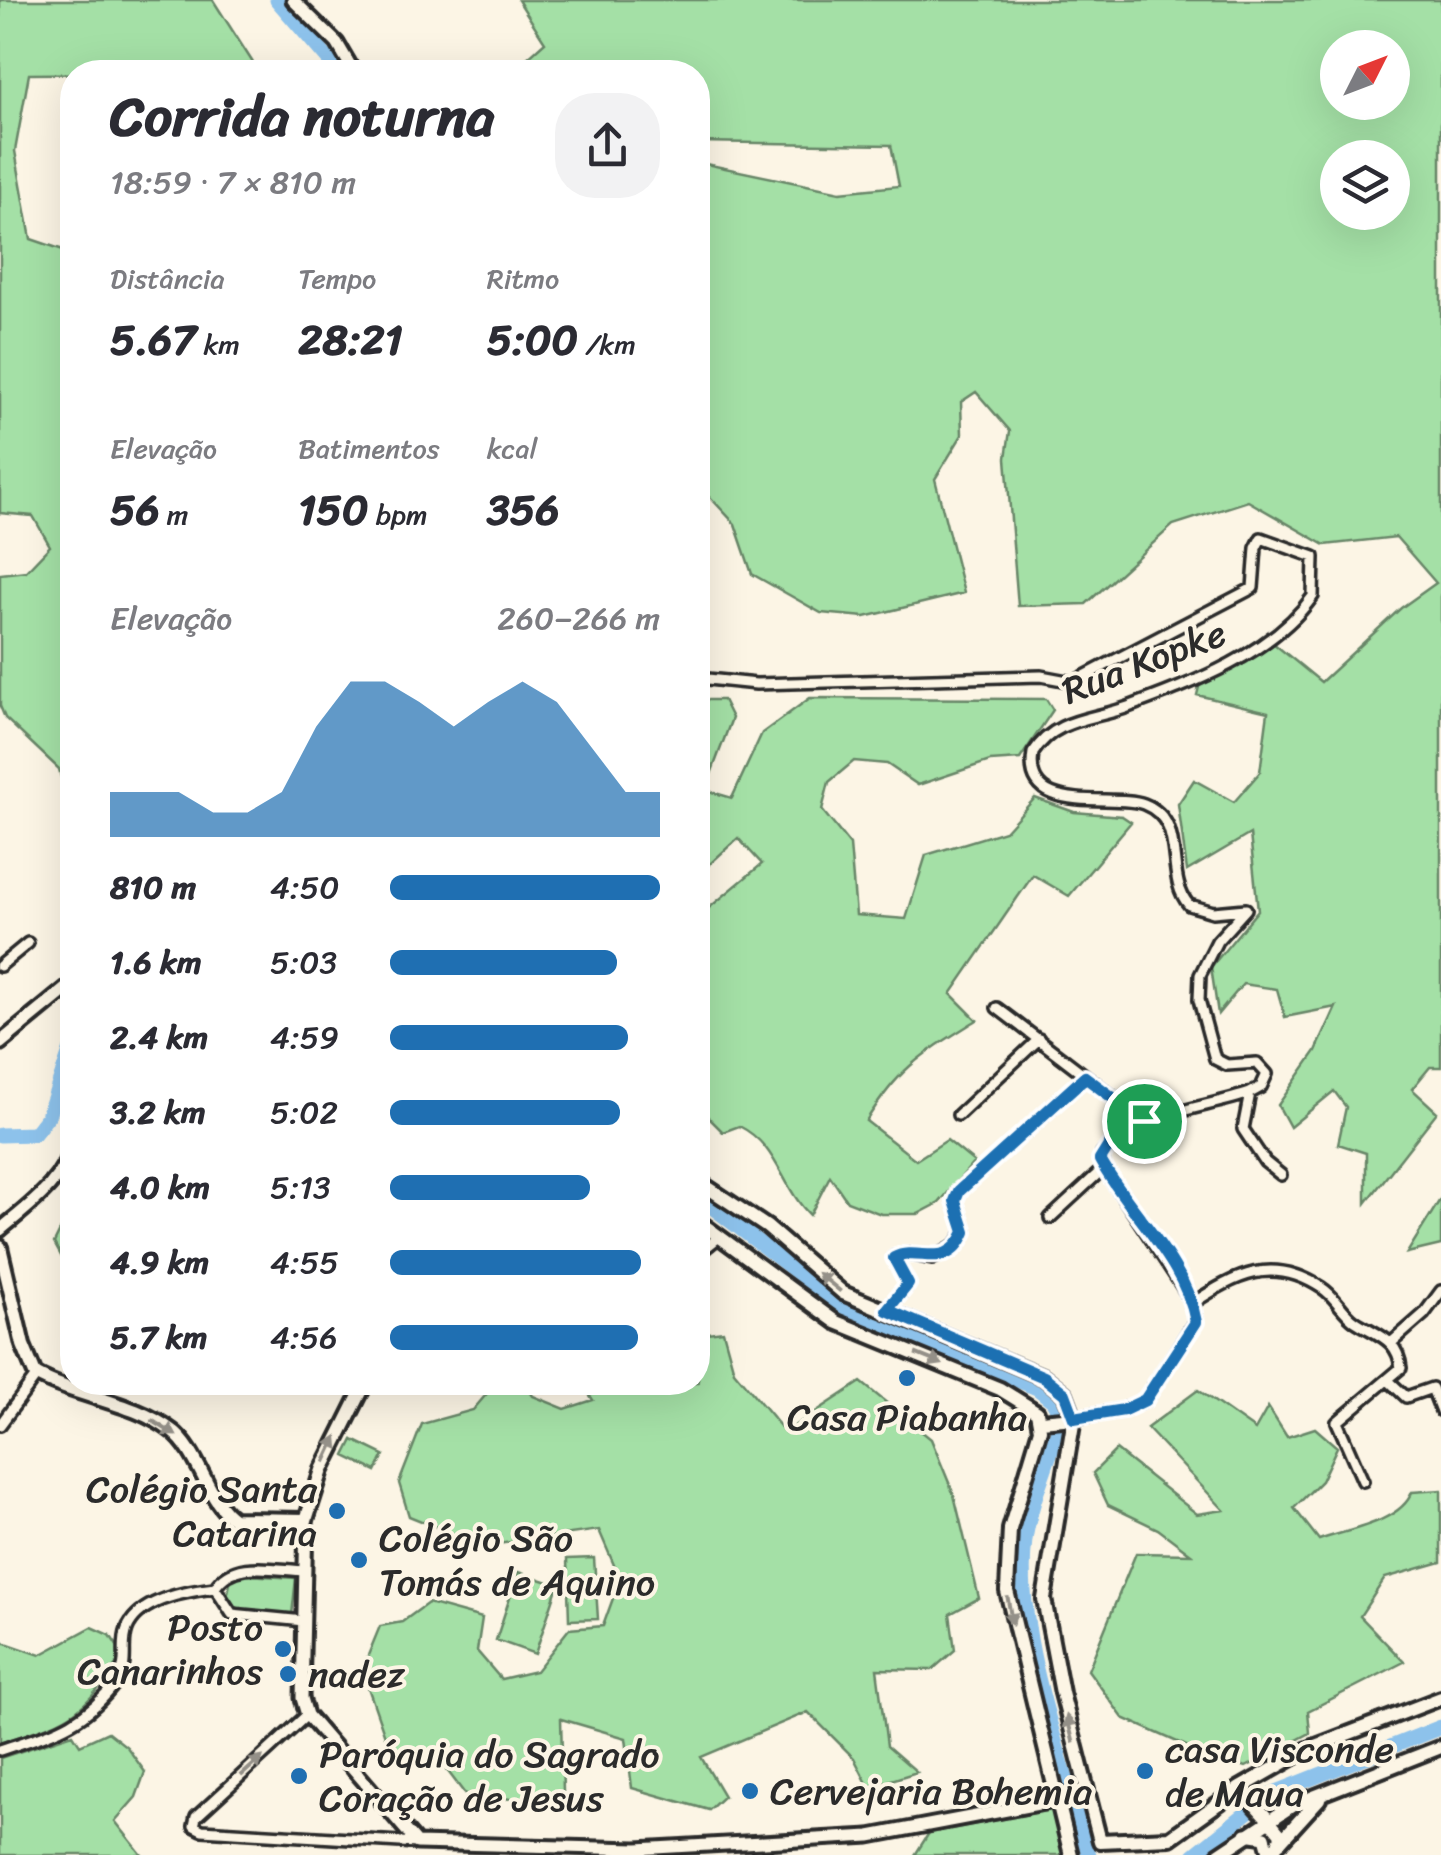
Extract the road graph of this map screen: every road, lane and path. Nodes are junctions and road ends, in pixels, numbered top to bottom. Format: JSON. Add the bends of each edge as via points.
{"nodes":[{"id":1,"x":293,"y":0,"type":"edge"},
{"id":2,"x":347,"y":60,"type":"edge"},
{"id":3,"x":710,"y":679,"type":"edge"},
{"id":4,"x":28,"y":942,"type":"dead end"},
{"id":5,"x":0,"y":966,"type":"edge"},
{"id":6,"x":60,"y":994,"type":"edge"},
{"id":7,"x":997,"y":1008,"type":"dead end"},
{"id":8,"x":1038,"y":1039,"type":"junction"},
{"id":9,"x":0,"y":1044,"type":"edge"},
{"id":10,"x":1085,"y":1077,"type":"junction"},
{"id":11,"x":1250,"y":1093,"type":"junction"},
{"id":12,"x":958,"y":1115,"type":"dead end"},
{"id":13,"x":1144,"y":1121,"type":"junction"},
{"id":14,"x":1104,"y":1168,"type":"junction"},
{"id":15,"x":60,"y":1172,"type":"edge"},
{"id":16,"x":1280,"y":1175,"type":"dead end"},
{"id":17,"x":710,"y":1189,"type":"edge"},
{"id":18,"x":1050,"y":1218,"type":"dead end"},
{"id":19,"x":0,"y":1230,"type":"edge"},
{"id":20,"x":710,"y":1230,"type":"edge"},
{"id":21,"x":719,"y":1237,"type":"junction"},
{"id":22,"x":710,"y":1244,"type":"edge"},
{"id":23,"x":0,"y":1246,"type":"edge"},
{"id":24,"x":1441,"y":1291,"type":"edge"},
{"id":25,"x":1192,"y":1304,"type":"junction"},
{"id":26,"x":14,"y":1305,"type":"junction"},
{"id":27,"x":887,"y":1310,"type":"junction"},
{"id":28,"x":0,"y":1312,"type":"edge"},
{"id":29,"x":1391,"y":1343,"type":"junction"},
{"id":30,"x":37,"y":1375,"type":"junction"},
{"id":31,"x":1390,"y":1382,"type":"junction"},
{"id":32,"x":60,"y":1384,"type":"edge"},
{"id":33,"x":87,"y":1395,"type":"edge"},
{"id":34,"x":360,"y":1395,"type":"edge"},
{"id":35,"x":1441,"y":1411,"type":"edge"},
{"id":36,"x":1074,"y":1418,"type":"junction"},
{"id":37,"x":1041,"y":1422,"type":"junction"},
{"id":38,"x":0,"y":1425,"type":"edge"},
{"id":39,"x":1364,"y":1481,"type":"dead end"},
{"id":40,"x":306,"y":1520,"type":"junction"},
{"id":41,"x":305,"y":1571,"type":"junction"},
{"id":42,"x":215,"y":1588,"type":"junction"},
{"id":43,"x":304,"y":1621,"type":"junction"},
{"id":44,"x":1441,"y":1698,"type":"edge"},
{"id":45,"x":307,"y":1715,"type":"junction"},
{"id":46,"x":1441,"y":1747,"type":"edge"},
{"id":47,"x":0,"y":1750,"type":"edge"},
{"id":48,"x":1336,"y":1785,"type":"junction"},
{"id":49,"x":1240,"y":1788,"type":"junction"},
{"id":50,"x":1085,"y":1796,"type":"junction"},
{"id":51,"x":1060,"y":1801,"type":"junction"},
{"id":52,"x":1268,"y":1819,"type":"junction"},
{"id":53,"x":1246,"y":1834,"type":"junction"},
{"id":54,"x":1280,"y":1842,"type":"junction"},
{"id":55,"x":417,"y":1843,"type":"junction"},
{"id":56,"x":581,"y":1852,"type":"edge"},
{"id":57,"x":618,"y":1852,"type":"edge"},
{"id":58,"x":637,"y":1852,"type":"edge"},
{"id":59,"x":1071,"y":1855,"type":"edge"},
{"id":60,"x":1218,"y":1855,"type":"edge"},
{"id":61,"x":1271,"y":1855,"type":"edge"}],
"edges":[{"from":1,"to":2,"type":"main road"},
{"from":3,"to":11,"type":"street","name":"Rua Kopke","via":[[756,684],[1041,676],[1073,682],[1253,588],[1261,538],[1314,557],[1316,586],[1300,614],[1264,646],[1134,705],[1060,726],[1041,741],[1031,765],[1048,791],[1154,810],[1173,836],[1178,889],[1188,905],[1213,912],[1246,909],[1207,956],[1198,1000],[1216,1059],[1264,1068],[1266,1082]]},
{"from":4,"to":5,"type":"street"},
{"from":6,"to":9,"type":"main road"},
{"from":7,"to":8,"type":"street"},
{"from":8,"to":10,"type":"street"},
{"from":8,"to":12,"type":"street"},
{"from":10,"to":13,"type":"street"},
{"from":10,"to":27,"type":"street","via":[[959,1191],[955,1201],[965,1232],[955,1246],[932,1259],[894,1258],[908,1284]]},
{"from":11,"to":13,"type":"street"},
{"from":11,"to":16,"type":"street","via":[[1243,1128]]},
{"from":13,"to":14,"type":"street","via":[[1110,1144],[1100,1160]]},
{"from":14,"to":18,"type":"street"},
{"from":14,"to":25,"type":"street"},
{"from":15,"to":19,"type":"main road"},
{"from":27,"to":17,"type":"main road","one_way":true,"via":[[842,1293],[767,1227]]},
{"from":20,"to":21,"type":"main road"},
{"from":21,"to":22,"type":"street"},
{"from":21,"to":37,"type":"main road","one_way":true,"via":[[817,1311],[1000,1389],[1026,1403]]},
{"from":23,"to":26,"type":"main road"},
{"from":24,"to":29,"type":"street"},
{"from":25,"to":29,"type":"street","via":[[1238,1274],[1284,1272],[1322,1287]]},
{"from":25,"to":36,"type":"street","via":[[1192,1329],[1145,1400]]},
{"from":26,"to":28,"type":"street"},
{"from":26,"to":30,"type":"main road"},
{"from":27,"to":36,"type":"main road","via":[[1044,1377],[1065,1394]]},
{"from":29,"to":31,"type":"street","via":[[1402,1365]]},
{"from":30,"to":32,"type":"main road","one_way":true},
{"from":30,"to":38,"type":"street"},
{"from":31,"to":35,"type":"street","via":[[1406,1398],[1432,1388]]},
{"from":31,"to":39,"type":"street","via":[[1337,1422]]},
{"from":33,"to":40,"type":"main road","one_way":true,"via":[[169,1428],[234,1519]]},
{"from":40,"to":34,"type":"main road","one_way":true},
{"from":36,"to":37,"type":"main road"},
{"from":50,"to":36,"type":"main road","one_way":true,"via":[[1044,1600]]},
{"from":37,"to":51,"type":"main road","one_way":true,"via":[[1010,1529],[1007,1591]]},
{"from":40,"to":41,"type":"main road"},
{"from":41,"to":42,"type":"street","via":[[240,1568]]},
{"from":41,"to":43,"type":"main road"},
{"from":42,"to":43,"type":"street","via":[[232,1614]]},
{"from":42,"to":47,"type":"street","via":[[173,1596],[137,1616],[126,1630],[127,1663],[90,1709],[60,1733]]},
{"from":43,"to":45,"type":"main road"},
{"from":44,"to":49,"type":"main road","via":[[1308,1749]]},
{"from":45,"to":55,"type":"main road"},
{"from":55,"to":45,"type":"street","one_way":true,"via":[[194,1826],[196,1817]]},
{"from":46,"to":48,"type":"main road"},
{"from":48,"to":52,"type":"main road"},
{"from":48,"to":54,"type":"main road"},
{"from":49,"to":50,"type":"main road","via":[[1159,1840],[1100,1841]]},
{"from":49,"to":52,"type":"main road"},
{"from":50,"to":51,"type":"main road"},
{"from":51,"to":58,"type":"main road","via":[[898,1834]]},
{"from":51,"to":59,"type":"main road"},
{"from":52,"to":53,"type":"main road"},
{"from":52,"to":54,"type":"main road"},
{"from":53,"to":60,"type":"main road"},
{"from":53,"to":61,"type":"main road","via":[[1265,1837]]},
{"from":54,"to":61,"type":"main road"},
{"from":55,"to":56,"type":"main road"},
{"from":56,"to":57,"type":"main road"},
{"from":57,"to":58,"type":"main road"}]}
